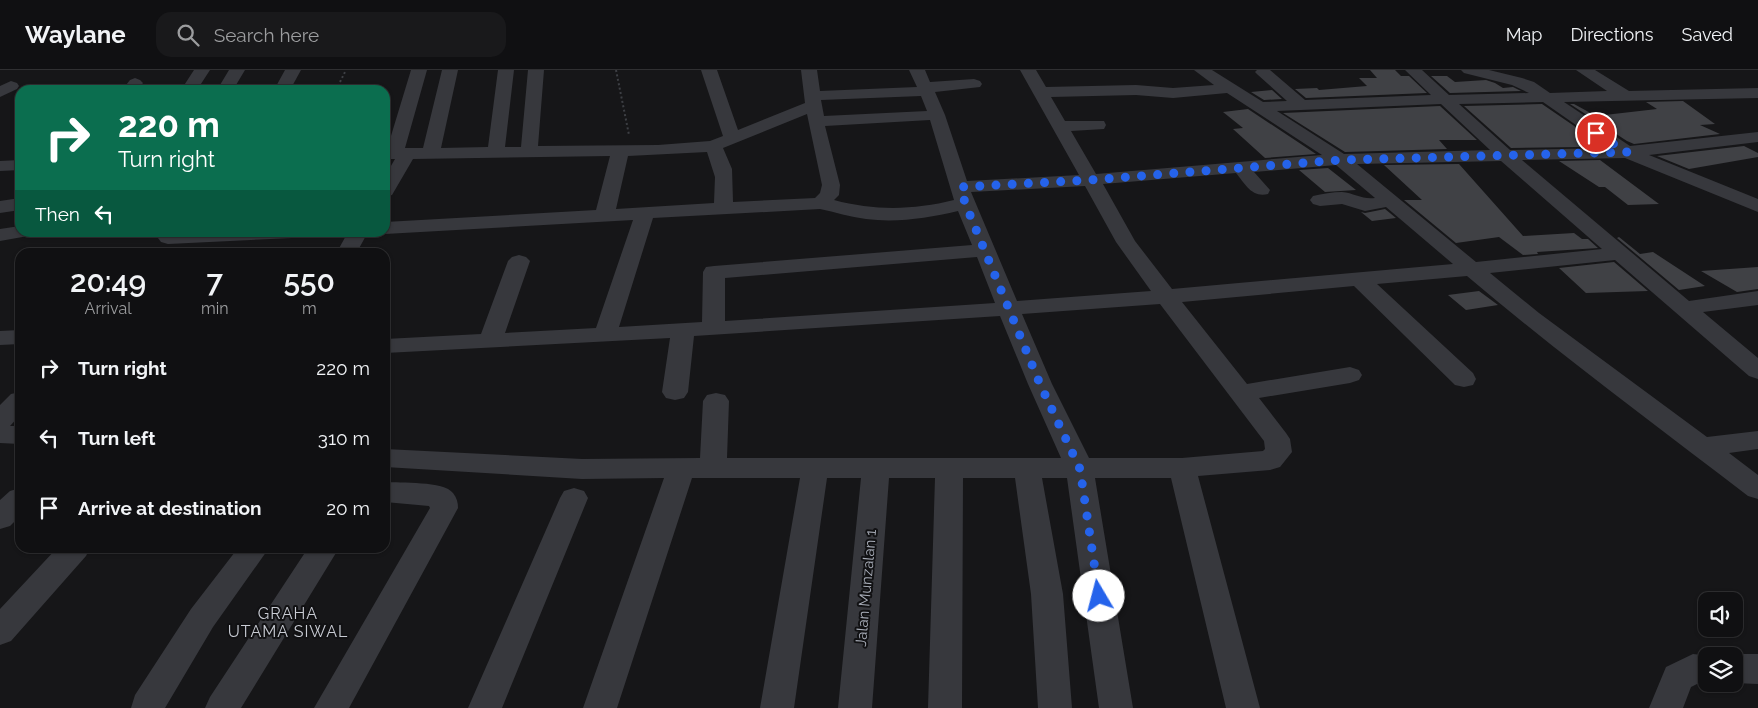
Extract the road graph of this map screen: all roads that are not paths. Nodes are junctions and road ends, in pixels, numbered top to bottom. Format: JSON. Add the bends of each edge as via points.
{"nodes":[{"id":1,"x":202,"y":70,"type":"edge"},
{"id":2,"x":237,"y":70,"type":"edge"},
{"id":3,"x":293,"y":70,"type":"edge"},
{"id":4,"x":419,"y":70,"type":"edge"},
{"id":5,"x":450,"y":70,"type":"edge"},
{"id":6,"x":506,"y":70,"type":"edge"},
{"id":7,"x":536,"y":70,"type":"edge"},
{"id":8,"x":709,"y":70,"type":"edge"},
{"id":9,"x":809,"y":70,"type":"edge"},
{"id":10,"x":1028,"y":70,"type":"edge"},
{"id":11,"x":1202,"y":70,"type":"edge"},
{"id":12,"x":1413,"y":70,"type":"edge"},
{"id":13,"x":1584,"y":70,"type":"edge"},
{"id":14,"x":1478,"y":71,"type":"edge"},
{"id":15,"x":1263,"y":72,"type":"dead end"},
{"id":16,"x":924,"y":83,"type":"edge"},
{"id":17,"x":974,"y":84,"type":"dead end"},
{"id":18,"x":192,"y":85,"type":"edge"},
{"id":19,"x":228,"y":85,"type":"edge"},
{"id":20,"x":285,"y":85,"type":"edge"},
{"id":21,"x":1230,"y":88,"type":"junction"},
{"id":22,"x":1040,"y":92,"type":"junction"},
{"id":23,"x":1758,"y":93,"type":"edge"},
{"id":24,"x":1624,"y":95,"type":"junction"},
{"id":25,"x":1546,"y":98,"type":"junction"},
{"id":26,"x":1447,"y":99,"type":"junction"},
{"id":27,"x":1301,"y":105,"type":"junction"},
{"id":28,"x":815,"y":107,"type":"junction"},
{"id":29,"x":1259,"y":108,"type":"junction"},
{"id":30,"x":937,"y":115,"type":"junction"},
{"id":31,"x":1059,"y":126,"type":"junction"},
{"id":32,"x":1098,"y":126,"type":"dead end"},
{"id":33,"x":1758,"y":137,"type":"edge"},
{"id":34,"x":732,"y":138,"type":"junction"},
{"id":35,"x":713,"y":146,"type":"junction"},
{"id":36,"x":496,"y":151,"type":"junction"},
{"id":37,"x":529,"y":151,"type":"junction"},
{"id":38,"x":620,"y":151,"type":"junction"},
{"id":39,"x":431,"y":153,"type":"junction"},
{"id":40,"x":1623,"y":153,"type":"junction"},
{"id":41,"x":396,"y":154,"type":"edge"},
{"id":42,"x":1505,"y":155,"type":"junction"},
{"id":43,"x":1340,"y":160,"type":"junction"},
{"id":44,"x":1240,"y":167,"type":"junction"},
{"id":45,"x":390,"y":174,"type":"edge"},
{"id":46,"x":1090,"y":180,"type":"junction"},
{"id":47,"x":1261,"y":190,"type":"dead end"},
{"id":48,"x":963,"y":195,"type":"junction"},
{"id":49,"x":1320,"y":200,"type":"dead end"},
{"id":50,"x":1753,"y":201,"type":"edge"},
{"id":51,"x":1391,"y":202,"type":"junction"},
{"id":52,"x":820,"y":203,"type":"junction"},
{"id":53,"x":15,"y":205,"type":"edge"},
{"id":54,"x":0,"y":207,"type":"edge"},
{"id":55,"x":723,"y":210,"type":"junction"},
{"id":56,"x":645,"y":213,"type":"junction"},
{"id":57,"x":606,"y":214,"type":"junction"},
{"id":58,"x":390,"y":228,"type":"edge"},
{"id":59,"x":15,"y":233,"type":"edge"},
{"id":60,"x":0,"y":235,"type":"edge"},
{"id":61,"x":221,"y":237,"type":"edge"},
{"id":62,"x":355,"y":237,"type":"edge"},
{"id":63,"x":165,"y":241,"type":"edge"},
{"id":64,"x":349,"y":248,"type":"edge"},
{"id":65,"x":986,"y":250,"type":"junction"},
{"id":66,"x":1619,"y":253,"type":"junction"},
{"id":67,"x":520,"y":261,"type":"dead end"},
{"id":68,"x":1474,"y":269,"type":"junction"},
{"id":69,"x":1360,"y":280,"type":"junction"},
{"id":70,"x":1166,"y":298,"type":"junction"},
{"id":71,"x":1758,"y":298,"type":"edge"},
{"id":72,"x":1685,"y":308,"type":"junction"},
{"id":73,"x":1008,"y":310,"type":"junction"},
{"id":74,"x":713,"y":329,"type":"junction"},
{"id":75,"x":683,"y":330,"type":"junction"},
{"id":76,"x":605,"y":335,"type":"junction"},
{"id":77,"x":15,"y":336,"type":"edge"},
{"id":78,"x":0,"y":338,"type":"edge"},
{"id":79,"x":490,"y":341,"type":"junction"},
{"id":80,"x":390,"y":346,"type":"edge"},
{"id":81,"x":1758,"y":371,"type":"edge"},
{"id":82,"x":1350,"y":375,"type":"dead end"},
{"id":83,"x":1464,"y":379,"type":"dead end"},
{"id":84,"x":674,"y":392,"type":"dead end"},
{"id":85,"x":1241,"y":393,"type":"junction"},
{"id":86,"x":716,"y":401,"type":"dead end"},
{"id":87,"x":15,"y":405,"type":"edge"},
{"id":88,"x":0,"y":420,"type":"edge"},
{"id":89,"x":0,"y":434,"type":"edge"},
{"id":90,"x":15,"y":435,"type":"edge"},
{"id":91,"x":1758,"y":440,"type":"edge"},
{"id":92,"x":1701,"y":447,"type":"junction"},
{"id":93,"x":390,"y":458,"type":"edge"},
{"id":94,"x":681,"y":468,"type":"junction"},
{"id":95,"x":713,"y":468,"type":"junction"},
{"id":96,"x":815,"y":468,"type":"junction"},
{"id":97,"x":876,"y":468,"type":"junction"},
{"id":98,"x":949,"y":468,"type":"junction"},
{"id":99,"x":1027,"y":468,"type":"junction"},
{"id":100,"x":1182,"y":468,"type":"junction"},
{"id":101,"x":1080,"y":469,"type":"junction"},
{"id":102,"x":1758,"y":489,"type":"edge"},
{"id":103,"x":390,"y":492,"type":"edge"},
{"id":104,"x":574,"y":498,"type":"dead end"},
{"id":105,"x":15,"y":503,"type":"edge"},
{"id":106,"x":0,"y":518,"type":"edge"},
{"id":107,"x":70,"y":553,"type":"edge"},
{"id":108,"x":250,"y":553,"type":"edge"},
{"id":109,"x":321,"y":553,"type":"edge"},
{"id":110,"x":0,"y":631,"type":"edge"},
{"id":111,"x":1698,"y":669,"type":"edge"},
{"id":112,"x":1743,"y":669,"type":"edge"},
{"id":113,"x":1758,"y":669,"type":"edge"},
{"id":114,"x":147,"y":706,"type":"dead end"},
{"id":115,"x":222,"y":708,"type":"edge"},
{"id":116,"x":331,"y":708,"type":"edge"},
{"id":117,"x":485,"y":708,"type":"edge"},
{"id":118,"x":600,"y":708,"type":"edge"},
{"id":119,"x":777,"y":708,"type":"edge"},
{"id":120,"x":855,"y":708,"type":"edge"},
{"id":121,"x":946,"y":708,"type":"edge"},
{"id":122,"x":1055,"y":708,"type":"edge"},
{"id":123,"x":1116,"y":708,"type":"edge"},
{"id":124,"x":1243,"y":708,"type":"edge"},
{"id":125,"x":1666,"y":708,"type":"edge"}],
"edges":[{"from":1,"to":18,"type":"street"},
{"from":2,"to":19,"type":"street"},
{"from":3,"to":20,"type":"street"},
{"from":4,"to":41,"type":"street"},
{"from":5,"to":39,"type":"street"},
{"from":6,"to":36,"type":"street"},
{"from":7,"to":37,"type":"street"},
{"from":8,"to":34,"type":"street"},
{"from":9,"to":28,"type":"street"},
{"from":10,"to":22,"type":"street"},
{"from":11,"to":21,"type":"street"},
{"from":12,"to":26,"type":"street"},
{"from":13,"to":24,"type":"street"},
{"from":14,"to":25,"type":"street","via":[[1528,85]]},
{"from":15,"to":27,"type":"street"},
{"from":16,"to":17,"type":"street"},
{"from":16,"to":28,"type":"street"},
{"from":16,"to":30,"type":"street"},
{"from":21,"to":22,"type":"street","via":[[1173,93],[1136,90]]},
{"from":21,"to":29,"type":"street"},
{"from":22,"to":31,"type":"street"},
{"from":23,"to":24,"type":"street"},
{"from":24,"to":25,"type":"street"},
{"from":25,"to":26,"type":"street"},
{"from":25,"to":40,"type":"street"},
{"from":26,"to":27,"type":"street"},
{"from":26,"to":42,"type":"street"},
{"from":27,"to":29,"type":"street"},
{"from":28,"to":30,"type":"street"},
{"from":28,"to":34,"type":"street"},
{"from":28,"to":52,"type":"street","via":[[831,185],[829,195]]},
{"from":29,"to":43,"type":"street"},
{"from":30,"to":48,"type":"street"},
{"from":31,"to":32,"type":"street"},
{"from":31,"to":46,"type":"street"},
{"from":33,"to":40,"type":"street"},
{"from":34,"to":35,"type":"street"},
{"from":35,"to":38,"type":"street"},
{"from":35,"to":55,"type":"street","via":[[722,161],[726,180]]},
{"from":36,"to":37,"type":"street"},
{"from":36,"to":39,"type":"street"},
{"from":37,"to":38,"type":"street"},
{"from":38,"to":57,"type":"street"},
{"from":39,"to":41,"type":"street"},
{"from":40,"to":42,"type":"street"},
{"from":40,"to":50,"type":"street"},
{"from":41,"to":45,"type":"street"},
{"from":42,"to":43,"type":"street"},
{"from":42,"to":66,"type":"street"},
{"from":43,"to":44,"type":"street"},
{"from":43,"to":51,"type":"street"},
{"from":44,"to":46,"type":"street"},
{"from":44,"to":47,"type":"street"},
{"from":46,"to":48,"type":"street"},
{"from":46,"to":70,"type":"street","via":[[1126,242]]},
{"from":48,"to":52,"type":"street","via":[[928,213],[864,213]]},
{"from":48,"to":65,"type":"street"},
{"from":49,"to":51,"type":"street","via":[[1343,198],[1365,205]]},
{"from":51,"to":68,"type":"street"},
{"from":52,"to":55,"type":"street"},
{"from":53,"to":54,"type":"street"},
{"from":55,"to":56,"type":"street"},
{"from":56,"to":57,"type":"street"},
{"from":56,"to":76,"type":"street"},
{"from":57,"to":58,"type":"street"},
{"from":59,"to":60,"type":"street"},
{"from":61,"to":63,"type":"street"},
{"from":62,"to":64,"type":"street"},
{"from":65,"to":73,"type":"street"},
{"from":65,"to":74,"type":"street","via":[[714,272]]},
{"from":66,"to":68,"type":"street"},
{"from":66,"to":72,"type":"street"},
{"from":67,"to":79,"type":"street"},
{"from":68,"to":69,"type":"street"},
{"from":68,"to":92,"type":"street","via":[[1531,318]]},
{"from":69,"to":70,"type":"street"},
{"from":69,"to":83,"type":"street"},
{"from":70,"to":73,"type":"street"},
{"from":70,"to":85,"type":"street"},
{"from":71,"to":72,"type":"street"},
{"from":72,"to":81,"type":"street"},
{"from":73,"to":74,"type":"street"},
{"from":73,"to":101,"type":"street"},
{"from":74,"to":75,"type":"street"},
{"from":75,"to":76,"type":"street"},
{"from":75,"to":84,"type":"street"},
{"from":76,"to":79,"type":"street"},
{"from":77,"to":78,"type":"street"},
{"from":79,"to":80,"type":"street"},
{"from":82,"to":85,"type":"street"},
{"from":85,"to":100,"type":"street","via":[[1277,439],[1280,447],[1276,456],[1270,460]]},
{"from":86,"to":95,"type":"street"},
{"from":87,"to":88,"type":"street"},
{"from":89,"to":90,"type":"street"},
{"from":91,"to":92,"type":"street"},
{"from":92,"to":102,"type":"street"},
{"from":93,"to":94,"type":"street","via":[[582,469]]},
{"from":94,"to":95,"type":"street"},
{"from":94,"to":118,"type":"street"},
{"from":95,"to":96,"type":"street"},
{"from":96,"to":97,"type":"street"},
{"from":96,"to":119,"type":"street"},
{"from":97,"to":98,"type":"street"},
{"from":97,"to":120,"type":"street","name":"Jalan Munzalan 1"},
{"from":98,"to":99,"type":"street"},
{"from":98,"to":121,"type":"street"},
{"from":99,"to":101,"type":"street"},
{"from":99,"to":122,"type":"street","via":[[1047,594]]},
{"from":100,"to":101,"type":"street"},
{"from":100,"to":124,"type":"street"},
{"from":101,"to":123,"type":"street"},
{"from":103,"to":116,"type":"street","via":[[438,496],[443,500],[444,508]]},
{"from":104,"to":117,"type":"street"},
{"from":105,"to":106,"type":"street"},
{"from":107,"to":110,"type":"street"},
{"from":108,"to":114,"type":"street","via":[[202,618]]},
{"from":109,"to":115,"type":"street"},
{"from":111,"to":125,"type":"street","via":[[1678,678]]},
{"from":112,"to":113,"type":"street"}]}
